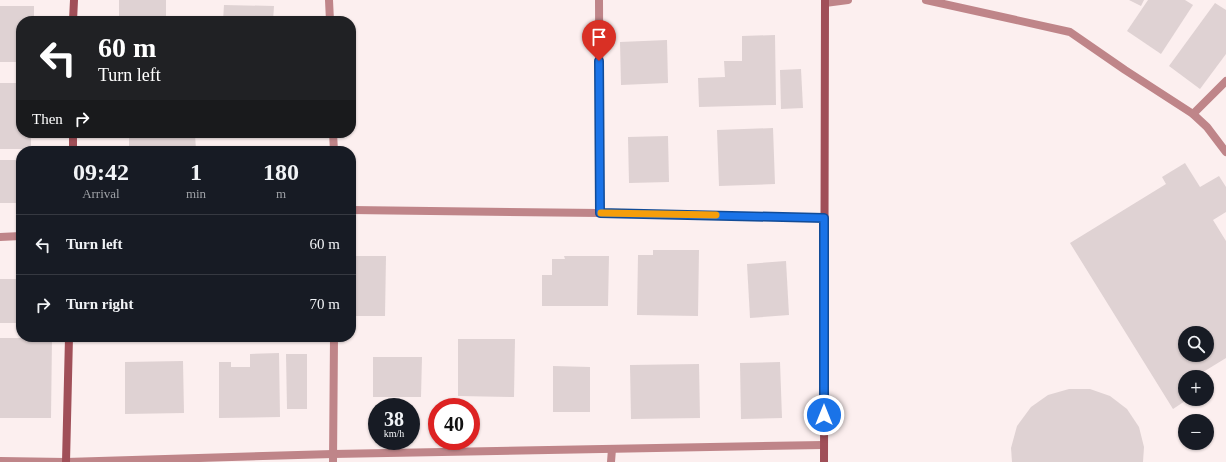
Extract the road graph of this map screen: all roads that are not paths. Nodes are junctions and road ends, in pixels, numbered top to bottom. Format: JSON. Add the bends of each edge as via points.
{"nodes":[{"id":1,"x":74,"y":0,"type":"edge"},
{"id":2,"x":329,"y":0,"type":"edge"},
{"id":3,"x":599,"y":0,"type":"edge"},
{"id":4,"x":848,"y":0,"type":"edge"},
{"id":5,"x":926,"y":0,"type":"edge"},
{"id":6,"x":825,"y":2,"type":"edge"},
{"id":7,"x":74,"y":16,"type":"edge"},
{"id":8,"x":330,"y":16,"type":"edge"},
{"id":9,"x":1226,"y":81,"type":"edge"},
{"id":10,"x":1193,"y":114,"type":"junction"},
{"id":11,"x":1226,"y":152,"type":"edge"},
{"id":12,"x":356,"y":210,"type":"edge"},
{"id":13,"x":600,"y":213,"type":"junction"},
{"id":14,"x":824,"y":218,"type":"junction"},
{"id":15,"x":16,"y":236,"type":"edge"},
{"id":16,"x":0,"y":237,"type":"edge"},
{"id":17,"x":69,"y":342,"type":"edge"},
{"id":18,"x":334,"y":342,"type":"edge"},
{"id":19,"x":823,"y":445,"type":"junction"},
{"id":20,"x":612,"y":449,"type":"junction"},
{"id":21,"x":333,"y":458,"type":"edge"},
{"id":22,"x":0,"y":461,"type":"edge"},
{"id":23,"x":66,"y":462,"type":"edge"},
{"id":24,"x":611,"y":462,"type":"edge"},
{"id":25,"x":824,"y":462,"type":"edge"}],
"edges":[{"from":1,"to":7,"type":"street"},
{"from":2,"to":8,"type":"street"},
{"from":3,"to":13,"type":"street"},
{"from":4,"to":6,"type":"street"},
{"from":5,"to":10,"type":"street","via":[[1070,32]]},
{"from":6,"to":14,"type":"street"},
{"from":9,"to":10,"type":"street"},
{"from":10,"to":11,"type":"street","via":[[1207,127]]},
{"from":12,"to":13,"type":"street"},
{"from":13,"to":14,"type":"street"},
{"from":14,"to":19,"type":"street"},
{"from":15,"to":16,"type":"street"},
{"from":17,"to":23,"type":"street"},
{"from":18,"to":21,"type":"street"},
{"from":19,"to":20,"type":"street"},
{"from":19,"to":25,"type":"street"},
{"from":20,"to":21,"type":"street"},
{"from":20,"to":24,"type":"street"},
{"from":21,"to":23,"type":"street"},
{"from":22,"to":23,"type":"street"}]}
